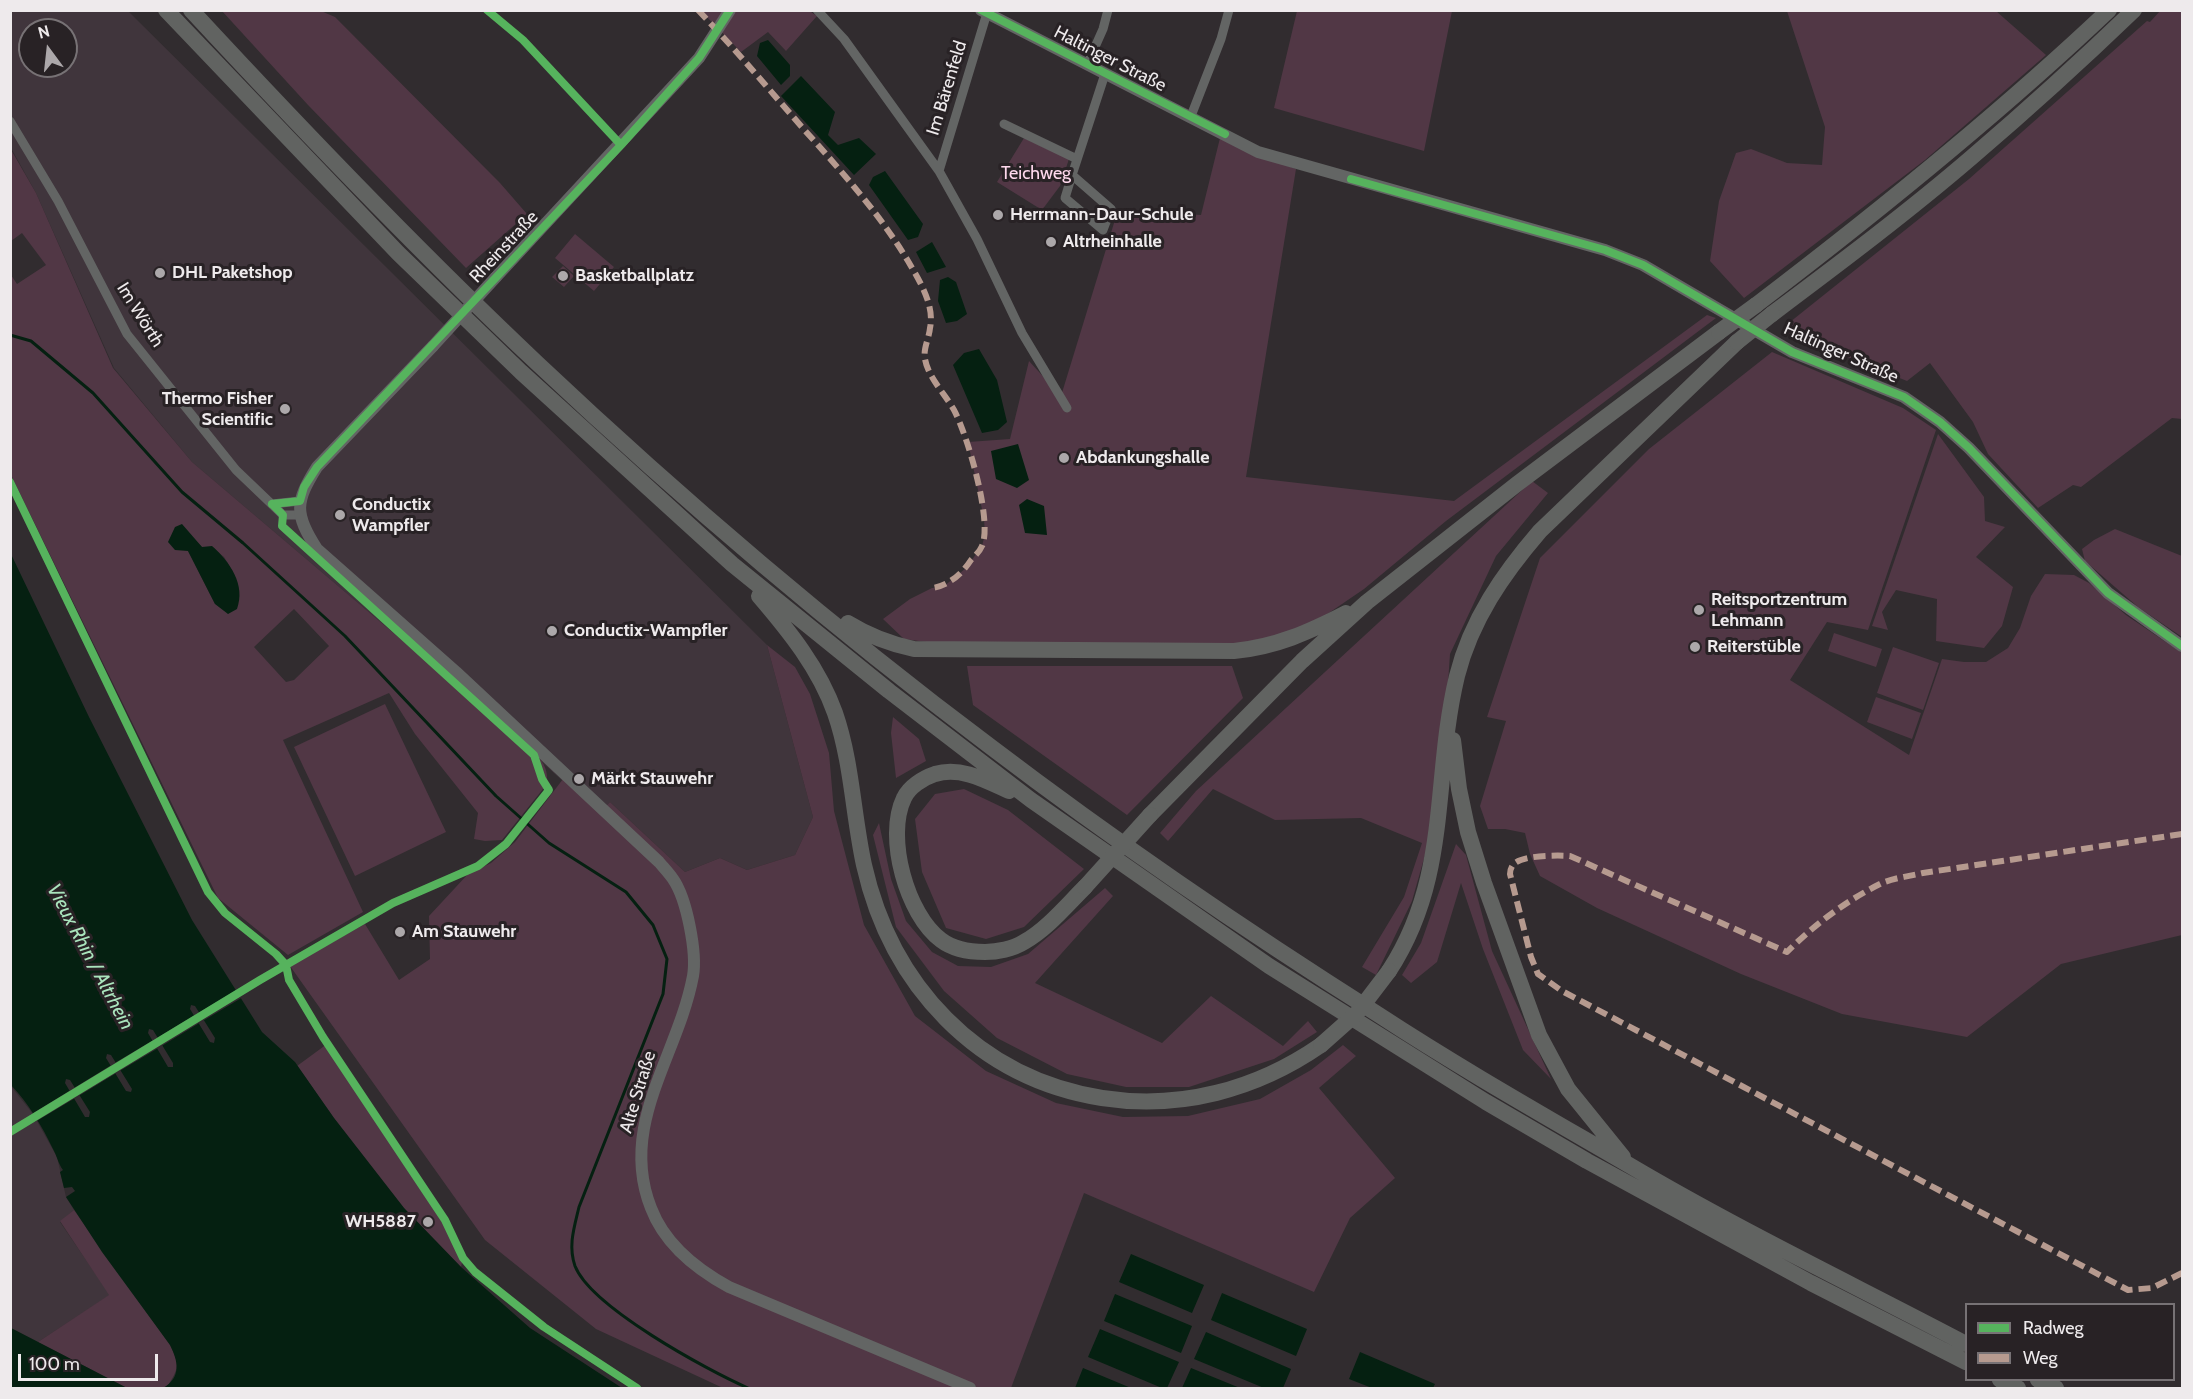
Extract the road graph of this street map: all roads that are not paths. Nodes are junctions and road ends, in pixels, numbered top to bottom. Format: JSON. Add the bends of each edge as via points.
{"nodes":[{"id":1,"x":166,"y":10,"type":"edge"},
{"id":2,"x":191,"y":10,"type":"edge"},
{"id":3,"x":730,"y":10,"type":"edge"},
{"id":4,"x":817,"y":10,"type":"edge"},
{"id":5,"x":1108,"y":10,"type":"edge"},
{"id":6,"x":1229,"y":10,"type":"edge"},
{"id":7,"x":2109,"y":10,"type":"edge"},
{"id":8,"x":2134,"y":10,"type":"edge"},
{"id":9,"x":984,"y":12,"type":"edge"},
{"id":10,"x":1087,"y":65,"type":"junction"},
{"id":11,"x":1105,"y":74,"type":"junction"},
{"id":12,"x":1191,"y":116,"type":"junction"},
{"id":13,"x":10,"y":121,"type":"edge"},
{"id":14,"x":1004,"y":124,"type":"dead end"},
{"id":15,"x":1077,"y":159,"type":"junction"},
{"id":16,"x":939,"y":171,"type":"junction"},
{"id":17,"x":1072,"y":175,"type":"junction"},
{"id":18,"x":1067,"y":408,"type":"dead end"},
{"id":19,"x":300,"y":501,"type":"junction"},
{"id":20,"x":272,"y":504,"type":"junction"},
{"id":21,"x":300,"y":515,"type":"junction"},
{"id":22,"x":732,"y":564,"type":"junction"},
{"id":23,"x":801,"y":595,"type":"junction"},
{"id":24,"x":1367,"y":602,"type":"junction"},
{"id":25,"x":2182,"y":646,"type":"edge"},
{"id":26,"x":1449,"y":712,"type":"junction"},
{"id":27,"x":562,"y":772,"type":"joint"},
{"id":28,"x":1031,"y":800,"type":"junction"},
{"id":29,"x":1631,"y":1167,"type":"junction"},
{"id":30,"x":1965,"y":1343,"type":"edge"},
{"id":31,"x":1965,"y":1361,"type":"edge"},
{"id":32,"x":2002,"y":1381,"type":"edge"},
{"id":33,"x":2040,"y":1381,"type":"edge"},
{"id":34,"x":970,"y":1389,"type":"edge"},
{"id":35,"x":2018,"y":1389,"type":"edge"},
{"id":36,"x":2056,"y":1389,"type":"edge"}],
"edges":[{"from":1,"to":22,"type":"highway","via":[[399,254],[521,372]]},
{"from":2,"to":23,"type":"highway","via":[[317,146],[535,362],[629,449]]},
{"from":3,"to":19,"type":"street","name":"Rheinstraße","bridge":true,"via":[[699,58],[621,145],[317,467]]},
{"from":4,"to":16,"type":"street","via":[[844,39]]},
{"from":5,"to":10,"type":"street"},
{"from":6,"to":12,"type":"street"},
{"from":7,"to":24,"type":"highway","bridge":true,"via":[[1958,146],[1860,225]]},
{"from":8,"to":26,"type":"highway","bridge":true,"via":[[1971,158],[1737,342],[1570,500],[1516,559],[1490,598],[1468,640]]},
{"from":9,"to":10,"type":"street","name":"Haltinger Straße"},
{"from":9,"to":16,"type":"street","name":"Im Bärenfeld"},
{"from":10,"to":11,"type":"street","name":"Haltinger Straße"},
{"from":11,"to":12,"type":"street","name":"Haltinger Straße"},
{"from":11,"to":15,"type":"street"},
{"from":12,"to":25,"type":"street","name":"Haltinger Straße","via":[[1258,152],[1605,250],[1643,265],[1792,352],[1904,397],[1969,448],[2108,593]]},
{"from":13,"to":20,"type":"street","name":"Im Wörth","via":[[58,201],[127,334],[236,470]]},
{"from":14,"to":15,"type":"street"},
{"from":15,"to":17,"type":"street"},
{"from":16,"to":18,"type":"street","via":[[1022,333]]},
{"from":17,"to":17,"type":"street","via":[[1065,198],[1103,230],[1111,209]]},
{"from":19,"to":20,"type":"street"},
{"from":19,"to":21,"type":"street","name":"Rheinstraße"},
{"from":20,"to":21,"type":"street","name":"Im Wörth","via":[[283,515]]},
{"from":21,"to":27,"type":"street","name":"Rheinstraße","via":[[304,530],[317,549]]},
{"from":22,"to":26,"type":"highway","bridge":true,"via":[[794,637],[835,713],[864,864],[891,945],[930,1003],[975,1044],[1001,1062],[1083,1095],[1149,1102],[1213,1095],[1244,1086],[1273,1074],[1321,1045],[1357,1013],[1410,935],[1431,873]]},
{"from":22,"to":28,"type":"highway","via":[[888,691]]},
{"from":23,"to":24,"type":"highway","via":[[888,644],[943,651],[1256,649],[1297,637]]},
{"from":23,"to":29,"type":"highway","via":[[988,745],[1193,893],[1382,1018]]},
{"from":24,"to":28,"type":"highway","bridge":true,"via":[[1302,661],[1048,923],[1023,943],[993,952],[972,952],[942,940],[919,914],[904,878],[896,832],[904,796],[918,782],[937,773],[957,772]]},
{"from":26,"to":29,"type":"highway","via":[[1459,789],[1475,856],[1529,1010],[1551,1061],[1582,1108]]},
{"from":27,"to":34,"type":"street","name":"Alte Straße","via":[[675,881],[690,926],[693,975],[650,1101],[640,1149],[645,1193],[662,1230],[690,1261],[729,1287]]},
{"from":28,"to":31,"type":"highway","via":[[1269,966],[1486,1102],[1811,1283]]},
{"from":29,"to":30,"type":"highway"},
{"from":32,"to":35,"type":"highway"},
{"from":33,"to":36,"type":"highway"}]}
